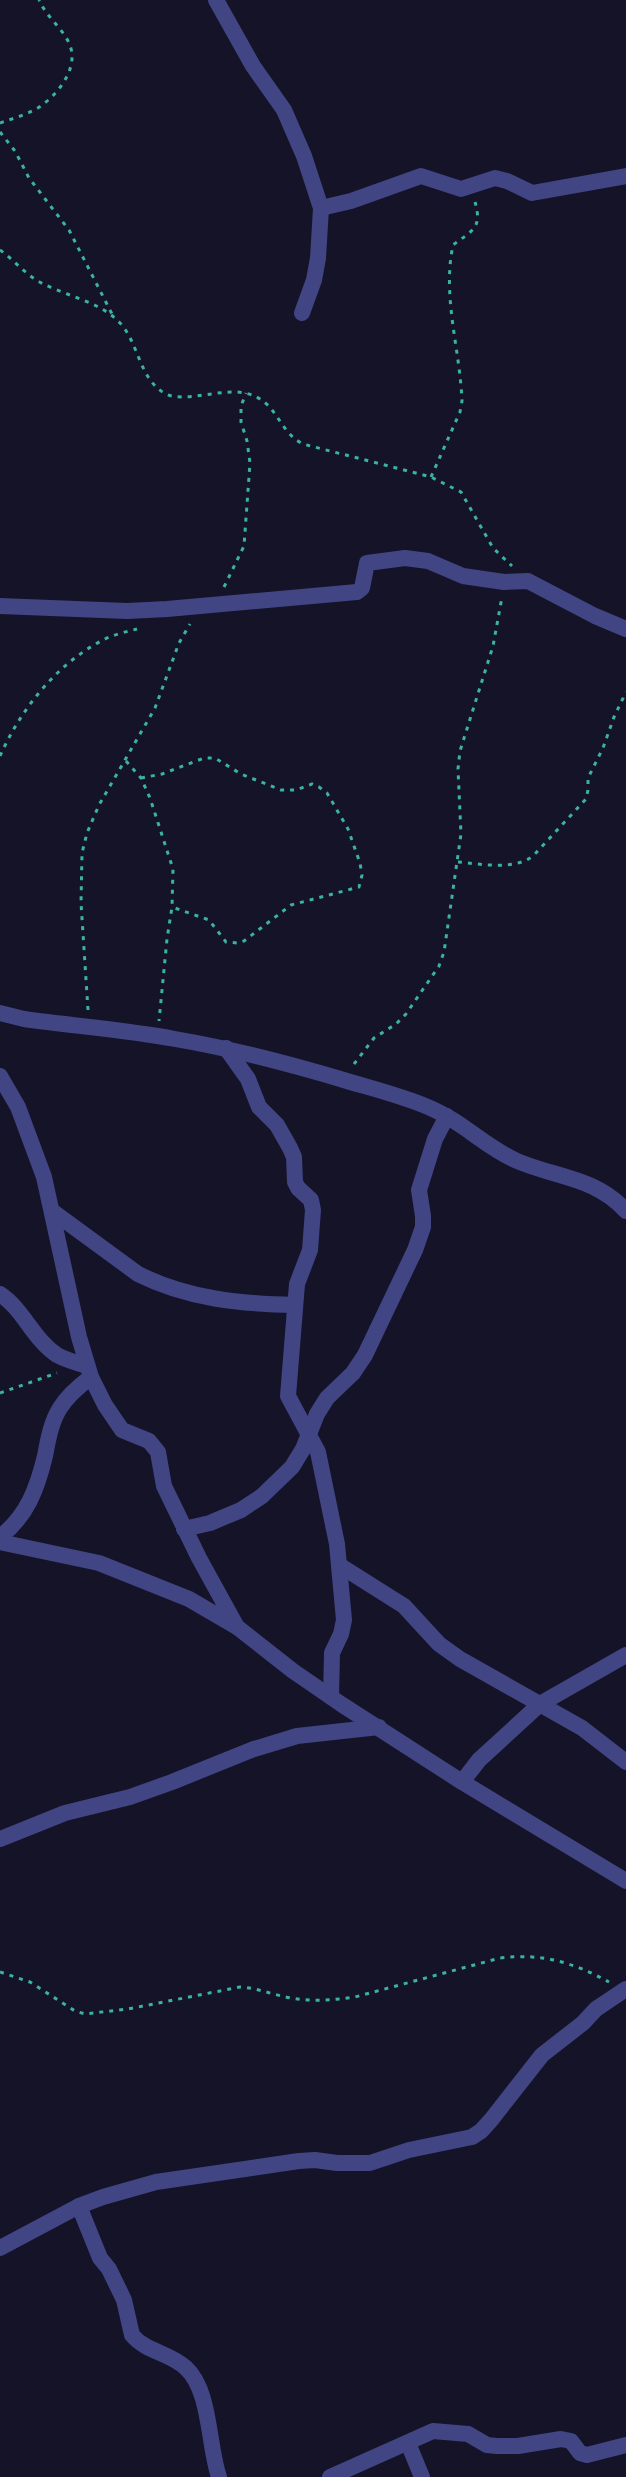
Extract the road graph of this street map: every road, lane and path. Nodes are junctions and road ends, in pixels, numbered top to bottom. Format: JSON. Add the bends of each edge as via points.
{"nodes":[{"id":1,"x":39,"y":0,"type":"edge"},
{"id":2,"x":216,"y":0,"type":"edge"},
{"id":3,"x":0,"y":123,"type":"edge"},
{"id":4,"x":0,"y":132,"type":"edge"},
{"id":5,"x":626,"y":176,"type":"edge"},
{"id":6,"x":471,"y":187,"type":"junction"},
{"id":7,"x":321,"y":208,"type":"junction"},
{"id":8,"x":0,"y":250,"type":"edge"},
{"id":9,"x":302,"y":313,"type":"dead end"},
{"id":10,"x":114,"y":317,"type":"junction"},
{"id":11,"x":246,"y":393,"type":"junction"},
{"id":12,"x":431,"y":477,"type":"junction"},
{"id":13,"x":528,"y":581,"type":"junction"},
{"id":14,"x":504,"y":582,"type":"junction"},
{"id":15,"x":214,"y":605,"type":"junction"},
{"id":16,"x":0,"y":606,"type":"edge"},
{"id":17,"x":138,"y":629,"type":"dead end"},
{"id":18,"x":626,"y":629,"type":"edge"},
{"id":19,"x":626,"y":692,"type":"edge"},
{"id":20,"x":0,"y":756,"type":"edge"},
{"id":21,"x":125,"y":760,"type":"junction"},
{"id":22,"x":141,"y":778,"type":"junction"},
{"id":23,"x":458,"y":862,"type":"junction"},
{"id":24,"x":172,"y":907,"type":"junction"},
{"id":25,"x":0,"y":1013,"type":"edge"},
{"id":26,"x":90,"y":1027,"type":"junction"},
{"id":27,"x":157,"y":1036,"type":"junction"},
{"id":28,"x":226,"y":1048,"type":"junction"},
{"id":29,"x":0,"y":1076,"type":"edge"},
{"id":30,"x":342,"y":1080,"type":"junction"},
{"id":31,"x":447,"y":1116,"type":"junction"},
{"id":32,"x":52,"y":1211,"type":"junction"},
{"id":33,"x":626,"y":1211,"type":"edge"},
{"id":34,"x":0,"y":1294,"type":"edge"},
{"id":35,"x":295,"y":1305,"type":"junction"},
{"id":36,"x":85,"y":1369,"type":"junction"},
{"id":37,"x":0,"y":1393,"type":"edge"},
{"id":38,"x":309,"y":1431,"type":"junction"},
{"id":39,"x":184,"y":1529,"type":"junction"},
{"id":40,"x":0,"y":1539,"type":"edge"},
{"id":41,"x":339,"y":1565,"type":"junction"},
{"id":42,"x":237,"y":1627,"type":"junction"},
{"id":43,"x":626,"y":1655,"type":"edge"},
{"id":44,"x":331,"y":1697,"type":"junction"},
{"id":45,"x":540,"y":1704,"type":"junction"},
{"id":46,"x":379,"y":1727,"type":"junction"},
{"id":47,"x":626,"y":1762,"type":"edge"},
{"id":48,"x":462,"y":1782,"type":"junction"},
{"id":49,"x":0,"y":1839,"type":"edge"},
{"id":50,"x":626,"y":1881,"type":"edge"},
{"id":51,"x":0,"y":1972,"type":"edge"},
{"id":52,"x":624,"y":1989,"type":"edge"},
{"id":53,"x":79,"y":2206,"type":"junction"},
{"id":54,"x":0,"y":2248,"type":"edge"},
{"id":55,"x":408,"y":2443,"type":"junction"},
{"id":56,"x":626,"y":2445,"type":"edge"},
{"id":57,"x":219,"y":2477,"type":"edge"},
{"id":58,"x":330,"y":2477,"type":"edge"},
{"id":59,"x":422,"y":2477,"type":"edge"}],
"edges":[{"from":1,"to":3,"type":"path","via":[[68,42],[71,71],[40,107]]},
{"from":2,"to":7,"type":"street","via":[[284,110]]},
{"from":4,"to":10,"type":"path","via":[[69,230]]},
{"from":5,"to":6,"type":"street","via":[[532,193],[495,178]]},
{"from":6,"to":7,"type":"street","via":[[461,189],[421,176]]},
{"from":6,"to":12,"type":"path","via":[[479,219],[472,232],[453,245],[450,272],[462,401]]},
{"from":7,"to":9,"type":"street","via":[[318,258]]},
{"from":8,"to":10,"type":"path","via":[[36,280]]},
{"from":10,"to":11,"type":"path","via":[[164,393]]},
{"from":11,"to":12,"type":"path","via":[[272,407],[288,433],[303,444]]},
{"from":11,"to":15,"type":"path","via":[[241,422],[250,463],[244,546]]},
{"from":12,"to":13,"type":"path","via":[[461,492],[493,548]]},
{"from":13,"to":14,"type":"street"},
{"from":13,"to":18,"type":"street"},
{"from":14,"to":15,"type":"street","via":[[463,576],[428,561],[378,560],[367,563],[357,592]]},
{"from":14,"to":23,"type":"path","via":[[493,646],[460,751]]},
{"from":15,"to":16,"type":"street","via":[[127,611]]},
{"from":15,"to":21,"type":"path","via":[[187,626],[155,708]]},
{"from":17,"to":20,"type":"path","via":[[105,639],[66,665],[16,723]]},
{"from":19,"to":23,"type":"path","via":[[588,778],[586,799],[534,855],[513,864]]},
{"from":21,"to":22,"type":"path"},
{"from":21,"to":26,"type":"path","via":[[99,805],[82,853]]},
{"from":22,"to":24,"type":"path","via":[[173,869]]},
{"from":22,"to":24,"type":"path","via":[[215,758],[281,790],[312,784],[336,806],[360,863],[359,887],[291,905],[237,943],[226,942],[209,920]]},
{"from":23,"to":30,"type":"path","via":[[439,966],[406,1014],[374,1038]]},
{"from":24,"to":27,"type":"path"},
{"from":25,"to":26,"type":"street"},
{"from":26,"to":27,"type":"street"},
{"from":27,"to":28,"type":"street"},
{"from":28,"to":30,"type":"street"},
{"from":28,"to":35,"type":"street","via":[[248,1079],[259,1107],[290,1148],[295,1182],[311,1200],[310,1250],[299,1274]]},
{"from":29,"to":32,"type":"street","via":[[31,1139]]},
{"from":30,"to":31,"type":"street"},
{"from":31,"to":33,"type":"street","via":[[513,1159],[596,1186]]},
{"from":31,"to":38,"type":"street","via":[[419,1190],[423,1227],[415,1250],[365,1355],[327,1398]]},
{"from":32,"to":35,"type":"street","via":[[150,1280],[211,1300]]},
{"from":32,"to":36,"type":"street"},
{"from":34,"to":36,"type":"street","via":[[46,1346]]},
{"from":35,"to":38,"type":"street","via":[[288,1396]]},
{"from":36,"to":37,"type":"path"},
{"from":36,"to":39,"type":"street","via":[[122,1430],[149,1441],[158,1452],[164,1486]]},
{"from":36,"to":40,"type":"street","via":[[58,1411],[32,1498]]},
{"from":38,"to":39,"type":"street","via":[[292,1467],[262,1496],[241,1510]]},
{"from":38,"to":41,"type":"street","via":[[328,1491]]},
{"from":39,"to":42,"type":"street"},
{"from":40,"to":42,"type":"street","via":[[99,1563],[189,1599]]},
{"from":41,"to":44,"type":"street","via":[[344,1620],[332,1653]]},
{"from":41,"to":45,"type":"street","via":[[404,1606],[449,1652]]},
{"from":42,"to":44,"type":"street"},
{"from":43,"to":45,"type":"street"},
{"from":44,"to":46,"type":"street"},
{"from":45,"to":47,"type":"street"},
{"from":45,"to":48,"type":"street"},
{"from":46,"to":48,"type":"street"},
{"from":46,"to":49,"type":"street","via":[[297,1736]]},
{"from":48,"to":50,"type":"street"},
{"from":51,"to":52,"type":"path","via":[[30,1982],[85,2014],[240,1987],[291,1999],[355,1997],[522,1956],[561,1962]]},
{"from":52,"to":53,"type":"street","via":[[542,2055],[472,2137],[370,2163],[315,2160],[156,2182]]},
{"from":53,"to":54,"type":"street"},
{"from":53,"to":57,"type":"street","via":[[124,2300],[132,2335],[183,2365],[196,2380]]},
{"from":55,"to":56,"type":"street","via":[[433,2431],[450,2431],[497,2446],[561,2439],[587,2455]]},
{"from":55,"to":58,"type":"street"},
{"from":55,"to":59,"type":"street"}]}
